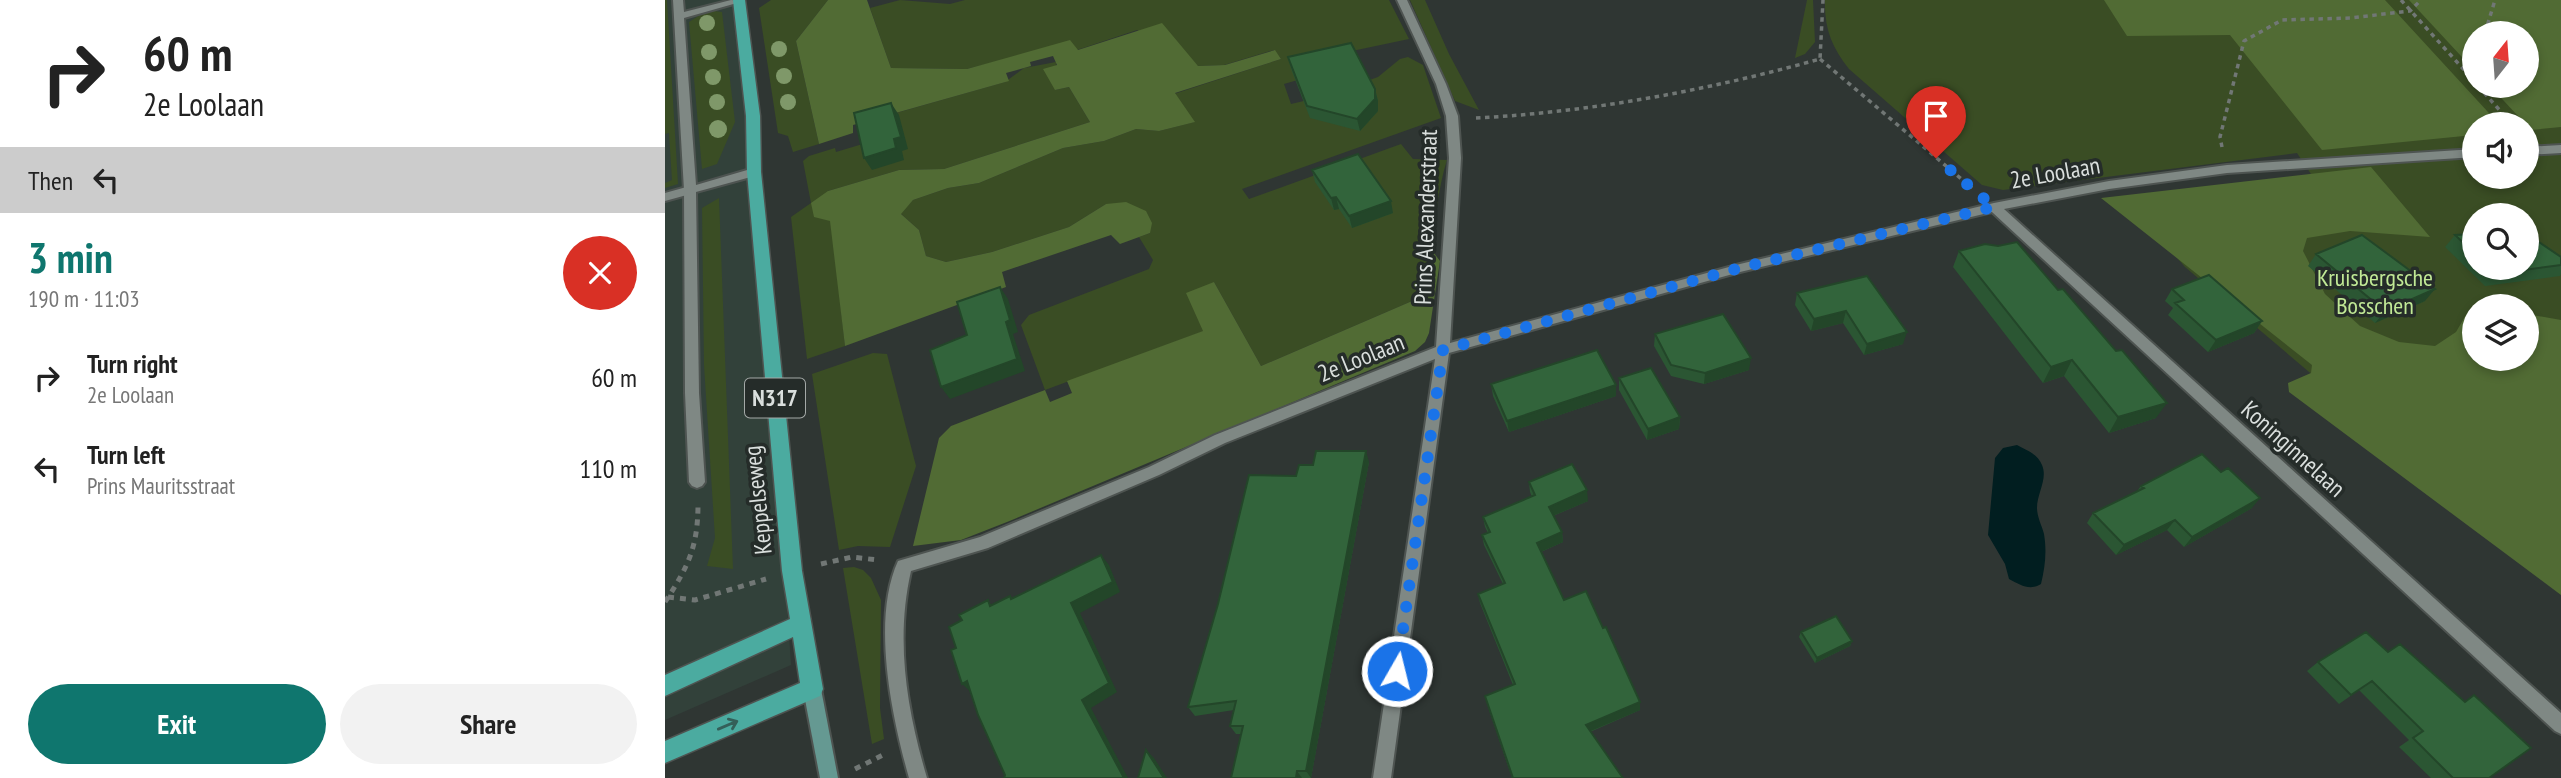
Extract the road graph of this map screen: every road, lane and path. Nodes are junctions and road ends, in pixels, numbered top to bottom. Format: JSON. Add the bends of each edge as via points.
{"nodes":[{"id":1,"x":678,"y":0,"type":"edge"},
{"id":2,"x":1402,"y":0,"type":"edge"},
{"id":3,"x":1823,"y":0,"type":"edge"},
{"id":4,"x":2401,"y":0,"type":"edge"},
{"id":5,"x":2421,"y":0,"type":"edge"},
{"id":6,"x":2495,"y":0,"type":"edge"},
{"id":7,"x":739,"y":1,"type":"edge"},
{"id":8,"x":2410,"y":11,"type":"junction"},
{"id":9,"x":679,"y":16,"type":"junction"},
{"id":10,"x":2489,"y":21,"type":"edge"},
{"id":11,"x":1820,"y":59,"type":"junction"},
{"id":12,"x":2462,"y":68,"type":"edge"},
{"id":13,"x":2489,"y":98,"type":"edge"},
{"id":14,"x":2501,"y":112,"type":"edge"},
{"id":15,"x":1453,"y":116,"type":"junction"},
{"id":16,"x":2561,"y":149,"type":"edge"},
{"id":17,"x":2539,"y":150,"type":"edge"},
{"id":18,"x":2462,"y":154,"type":"edge"},
{"id":19,"x":2227,"y":169,"type":"junction"},
{"id":20,"x":754,"y":172,"type":"junction"},
{"id":21,"x":690,"y":190,"type":"junction"},
{"id":22,"x":665,"y":197,"type":"edge"},
{"id":23,"x":1994,"y":207,"type":"junction"},
{"id":24,"x":1443,"y":350,"type":"junction"},
{"id":25,"x":697,"y":482,"type":"joint"},
{"id":26,"x":665,"y":602,"type":"edge"},
{"id":27,"x":800,"y":624,"type":"junction"},
{"id":28,"x":665,"y":686,"type":"edge"},
{"id":29,"x":812,"y":689,"type":"junction"},
{"id":30,"x":2561,"y":725,"type":"edge"},
{"id":31,"x":907,"y":743,"type":"junction"},
{"id":32,"x":665,"y":752,"type":"edge"},
{"id":33,"x":837,"y":776,"type":"edge"},
{"id":34,"x":918,"y":778,"type":"edge"},
{"id":35,"x":1382,"y":778,"type":"edge"}],
"edges":[{"from":1,"to":9,"type":"street"},
{"from":2,"to":15,"type":"street","name":"Prins Alexanderstraat"},
{"from":3,"to":11,"type":"path"},
{"from":4,"to":8,"type":"path"},
{"from":5,"to":8,"type":"path"},
{"from":6,"to":10,"type":"path"},
{"from":7,"to":9,"type":"street","name":"Keppelseweg"},
{"from":7,"to":20,"type":"main road","name":"Keppelseweg","number":"N317","via":[[753,116]]},
{"from":8,"to":12,"type":"path"},
{"from":8,"to":19,"type":"path","via":[[2282,20],[2243,41],[2220,137]]},
{"from":9,"to":21,"type":"street"},
{"from":11,"to":15,"type":"path","via":[[1742,81],[1534,115]]},
{"from":11,"to":23,"type":"path"},
{"from":13,"to":14,"type":"path"},
{"from":15,"to":24,"type":"street","name":"Prins Alexanderstraat","via":[[1455,158]]},
{"from":16,"to":17,"type":"street"},
{"from":18,"to":19,"type":"street","name":"2e Loolaan"},
{"from":19,"to":23,"type":"street","name":"2e Loolaan"},
{"from":20,"to":21,"type":"street"},
{"from":20,"to":27,"type":"main road","name":"Keppelseweg","number":"N317"},
{"from":21,"to":22,"type":"street"},
{"from":21,"to":25,"type":"street"},
{"from":23,"to":24,"type":"street","name":"2e Loolaan","via":[[1740,268]]},
{"from":23,"to":30,"type":"street","name":"Koninginnelaan"},
{"from":24,"to":31,"type":"street","name":"2e Loolaan","via":[[1220,439],[982,543],[904,566],[897,588],[895,681]]},
{"from":24,"to":35,"type":"street","name":"Prins Alexanderstraat"},
{"from":25,"to":26,"type":"path","via":[[699,536]]},
{"from":27,"to":28,"type":"main road"},
{"from":27,"to":29,"type":"main road","name":"Keppelseweg","number":"N317"},
{"from":32,"to":29,"type":"main road","one_way":true},
{"from":29,"to":33,"type":"main road","name":"Keppelseweg"},
{"from":31,"to":33,"type":"path"},
{"from":31,"to":34,"type":"street"}]}
